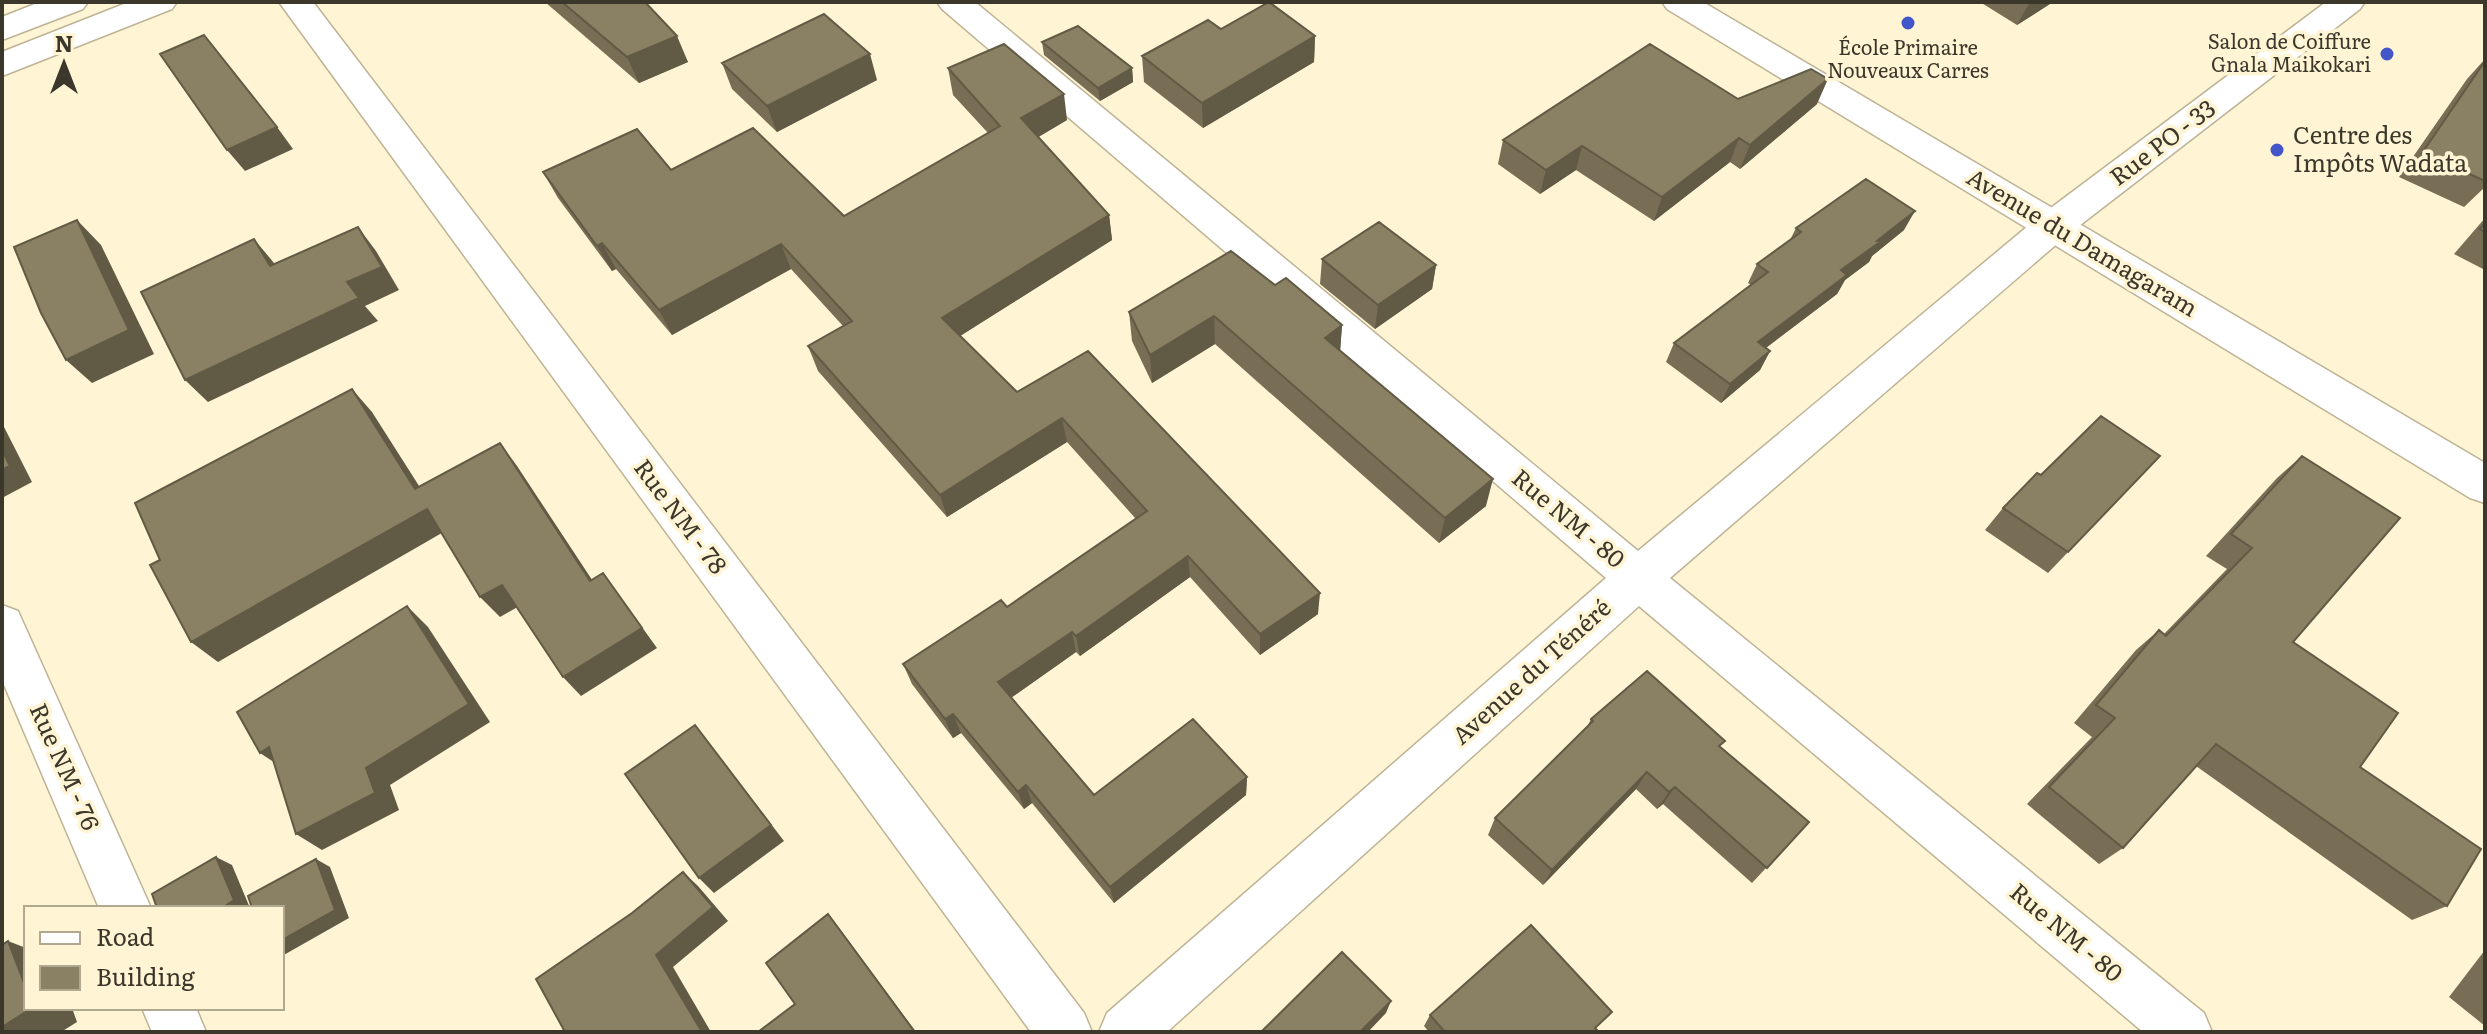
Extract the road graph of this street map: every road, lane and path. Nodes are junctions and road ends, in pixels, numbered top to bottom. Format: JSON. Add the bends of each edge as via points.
{"nodes":[{"id":1,"x":71,"y":2,"type":"edge"},
{"id":2,"x":160,"y":2,"type":"edge"},
{"id":3,"x":296,"y":2,"type":"edge"},
{"id":4,"x":954,"y":2,"type":"edge"},
{"id":5,"x":1679,"y":2,"type":"edge"},
{"id":6,"x":2348,"y":2,"type":"edge"},
{"id":7,"x":2,"y":29,"type":"edge"},
{"id":8,"x":2,"y":65,"type":"edge"},
{"id":9,"x":2053,"y":226,"type":"junction"},
{"id":10,"x":2485,"y":485,"type":"edge"},
{"id":11,"x":1638,"y":578,"type":"junction"},
{"id":12,"x":2,"y":625,"type":"edge"},
{"id":13,"x":124,"y":906,"type":"edge"},
{"id":14,"x":170,"y":1010,"type":"edge"},
{"id":15,"x":179,"y":1032,"type":"edge"},
{"id":16,"x":1065,"y":1032,"type":"edge"},
{"id":17,"x":1126,"y":1032,"type":"edge"},
{"id":18,"x":2185,"y":1032,"type":"edge"}],
"edges":[{"from":1,"to":7,"type":"street"},
{"from":2,"to":8,"type":"street"},
{"from":3,"to":16,"type":"street","name":"Rue NM - 78"},
{"from":4,"to":11,"type":"street","name":"Rue NM - 80"},
{"from":5,"to":9,"type":"street","name":"Avenue du Damagaram"},
{"from":6,"to":9,"type":"street","name":"Rue PO - 33"},
{"from":9,"to":10,"type":"street","name":"Avenue du Damagaram"},
{"from":9,"to":11,"type":"street","name":"Avenue du Ténéré"},
{"from":11,"to":17,"type":"street","name":"Avenue du Ténéré"},
{"from":11,"to":18,"type":"street","name":"Rue NM - 80"},
{"from":12,"to":13,"type":"street","name":"Rue NM - 76"},
{"from":14,"to":15,"type":"street"}]}
